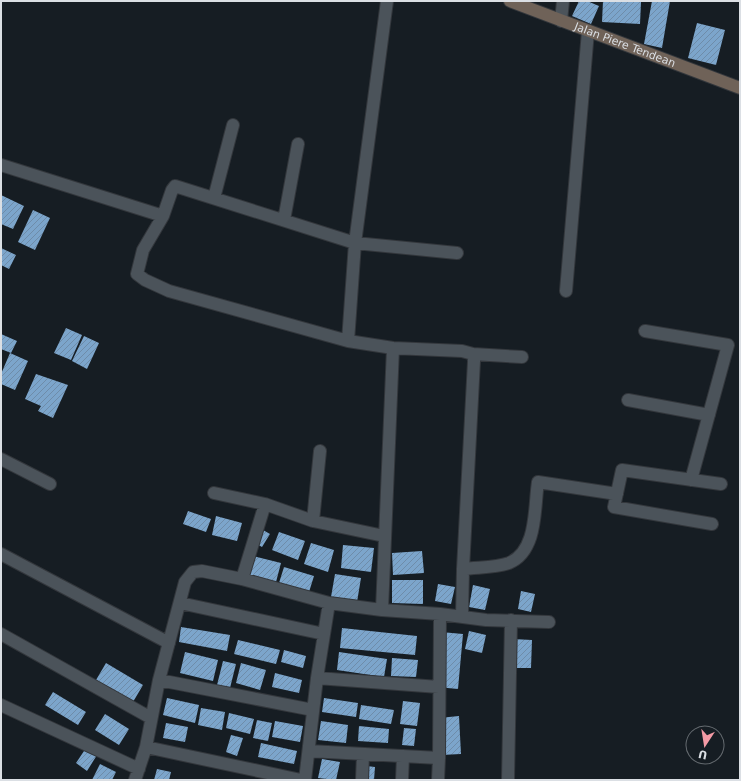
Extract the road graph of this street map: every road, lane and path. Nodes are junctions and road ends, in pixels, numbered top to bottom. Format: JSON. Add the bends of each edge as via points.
{"nodes":[{"id":1,"x":387,"y":1,"type":"edge"},
{"id":2,"x":510,"y":1,"type":"edge"},
{"id":3,"x":563,"y":1,"type":"edge"},
{"id":4,"x":561,"y":21,"type":"junction"},
{"id":5,"x":588,"y":31,"type":"junction"},
{"id":6,"x":740,"y":88,"type":"edge"},
{"id":7,"x":233,"y":125,"type":"dead end"},
{"id":8,"x":298,"y":144,"type":"dead end"},
{"id":9,"x":1,"y":165,"type":"edge"},
{"id":10,"x":214,"y":198,"type":"junction"},
{"id":11,"x":163,"y":216,"type":"junction"},
{"id":12,"x":284,"y":220,"type":"junction"},
{"id":13,"x":355,"y":243,"type":"junction"},
{"id":14,"x":457,"y":253,"type":"dead end"},
{"id":15,"x":566,"y":291,"type":"dead end"},
{"id":16,"x":645,"y":331,"type":"dead end"},
{"id":17,"x":348,"y":341,"type":"junction"},
{"id":18,"x":393,"y":348,"type":"junction"},
{"id":19,"x":472,"y":354,"type":"junction"},
{"id":20,"x":522,"y":356,"type":"dead end"},
{"id":21,"x":628,"y":400,"type":"dead end"},
{"id":22,"x":709,"y":415,"type":"junction"},
{"id":23,"x":320,"y":451,"type":"dead end"},
{"id":24,"x":1,"y":460,"type":"edge"},
{"id":25,"x":691,"y":480,"type":"junction"},
{"id":26,"x":50,"y":484,"type":"dead end"},
{"id":27,"x":721,"y":484,"type":"dead end"},
{"id":28,"x":214,"y":493,"type":"dead end"},
{"id":29,"x":617,"y":494,"type":"junction"},
{"id":30,"x":265,"y":504,"type":"junction"},
{"id":31,"x":313,"y":521,"type":"junction"},
{"id":32,"x":712,"y":524,"type":"dead end"},
{"id":33,"x":384,"y":536,"type":"junction"},
{"id":34,"x":1,"y":554,"type":"edge"},
{"id":35,"x":463,"y":569,"type":"junction"},
{"id":36,"x":242,"y":579,"type":"junction"},
{"id":37,"x":180,"y":603,"type":"junction"},
{"id":38,"x":329,"y":603,"type":"junction"},
{"id":39,"x":382,"y":610,"type":"junction"},
{"id":40,"x":440,"y":614,"type":"junction"},
{"id":41,"x":462,"y":617,"type":"junction"},
{"id":42,"x":511,"y":620,"type":"junction"},
{"id":43,"x":549,"y":622,"type":"dead end"},
{"id":44,"x":1,"y":634,"type":"edge"},
{"id":45,"x":324,"y":634,"type":"junction"},
{"id":46,"x":169,"y":643,"type":"junction"},
{"id":47,"x":317,"y":678,"type":"junction"},
{"id":48,"x":159,"y":680,"type":"junction"},
{"id":49,"x":439,"y":687,"type":"junction"},
{"id":50,"x":1,"y":705,"type":"edge"},
{"id":51,"x":313,"y":710,"type":"junction"},
{"id":52,"x":151,"y":718,"type":"junction"},
{"id":53,"x":146,"y":747,"type":"junction"},
{"id":54,"x":309,"y":751,"type":"junction"},
{"id":55,"x":363,"y":754,"type":"junction"},
{"id":56,"x":403,"y":756,"type":"junction"},
{"id":57,"x":439,"y":758,"type":"junction"},
{"id":58,"x":137,"y":775,"type":"edge"},
{"id":59,"x":301,"y":780,"type":"edge"},
{"id":60,"x":305,"y":780,"type":"edge"},
{"id":61,"x":362,"y":780,"type":"edge"},
{"id":62,"x":402,"y":780,"type":"edge"},
{"id":63,"x":438,"y":780,"type":"edge"},
{"id":64,"x":508,"y":780,"type":"edge"}],
"edges":[{"from":1,"to":13,"type":"street"},
{"from":2,"to":4,"type":"street","name":"Jalan Piere Tendean"},
{"from":3,"to":4,"type":"street"},
{"from":4,"to":5,"type":"street","name":"Jalan Piere Tendean"},
{"from":5,"to":6,"type":"street","name":"Jalan Piere Tendean"},
{"from":5,"to":15,"type":"street"},
{"from":7,"to":10,"type":"street"},
{"from":8,"to":12,"type":"street"},
{"from":9,"to":11,"type":"street"},
{"from":10,"to":11,"type":"street","via":[[175,186]]},
{"from":10,"to":12,"type":"street"},
{"from":11,"to":17,"type":"street","via":[[143,250],[137,274],[145,280],[169,291]]},
{"from":12,"to":13,"type":"street"},
{"from":13,"to":14,"type":"street"},
{"from":13,"to":17,"type":"street"},
{"from":16,"to":22,"type":"street","via":[[728,345]]},
{"from":17,"to":18,"type":"street"},
{"from":18,"to":19,"type":"street","via":[[462,351]]},
{"from":18,"to":33,"type":"street"},
{"from":19,"to":20,"type":"street"},
{"from":19,"to":35,"type":"street","via":[[474,361]]},
{"from":21,"to":22,"type":"street"},
{"from":22,"to":25,"type":"street"},
{"from":23,"to":31,"type":"street"},
{"from":24,"to":26,"type":"street"},
{"from":25,"to":27,"type":"street"},
{"from":25,"to":29,"type":"street","via":[[622,470]]},
{"from":28,"to":30,"type":"street"},
{"from":29,"to":32,"type":"street","via":[[614,507]]},
{"from":29,"to":35,"type":"street","via":[[538,482],[528,545],[519,558],[508,563]]},
{"from":30,"to":31,"type":"street"},
{"from":30,"to":36,"type":"street"},
{"from":31,"to":33,"type":"street"},
{"from":33,"to":39,"type":"street"},
{"from":34,"to":46,"type":"street"},
{"from":35,"to":41,"type":"street"},
{"from":36,"to":37,"type":"street","via":[[202,571],[193,572],[185,582]]},
{"from":36,"to":38,"type":"street"},
{"from":37,"to":45,"type":"street"},
{"from":37,"to":46,"type":"street"},
{"from":38,"to":39,"type":"street"},
{"from":38,"to":45,"type":"street"},
{"from":39,"to":40,"type":"street"},
{"from":40,"to":41,"type":"street"},
{"from":40,"to":49,"type":"street"},
{"from":41,"to":42,"type":"street"},
{"from":42,"to":43,"type":"street"},
{"from":42,"to":64,"type":"street"},
{"from":44,"to":52,"type":"street"},
{"from":45,"to":47,"type":"street"},
{"from":46,"to":48,"type":"street"},
{"from":47,"to":49,"type":"street"},
{"from":47,"to":51,"type":"street"},
{"from":48,"to":51,"type":"street"},
{"from":48,"to":52,"type":"street"},
{"from":49,"to":57,"type":"street"},
{"from":50,"to":58,"type":"street"},
{"from":51,"to":54,"type":"street"},
{"from":52,"to":53,"type":"street"},
{"from":53,"to":58,"type":"street"},
{"from":53,"to":59,"type":"street"},
{"from":54,"to":55,"type":"street"},
{"from":54,"to":60,"type":"street"},
{"from":55,"to":56,"type":"street"},
{"from":55,"to":61,"type":"street"},
{"from":56,"to":57,"type":"street"},
{"from":56,"to":62,"type":"street"},
{"from":57,"to":63,"type":"street"}]}
